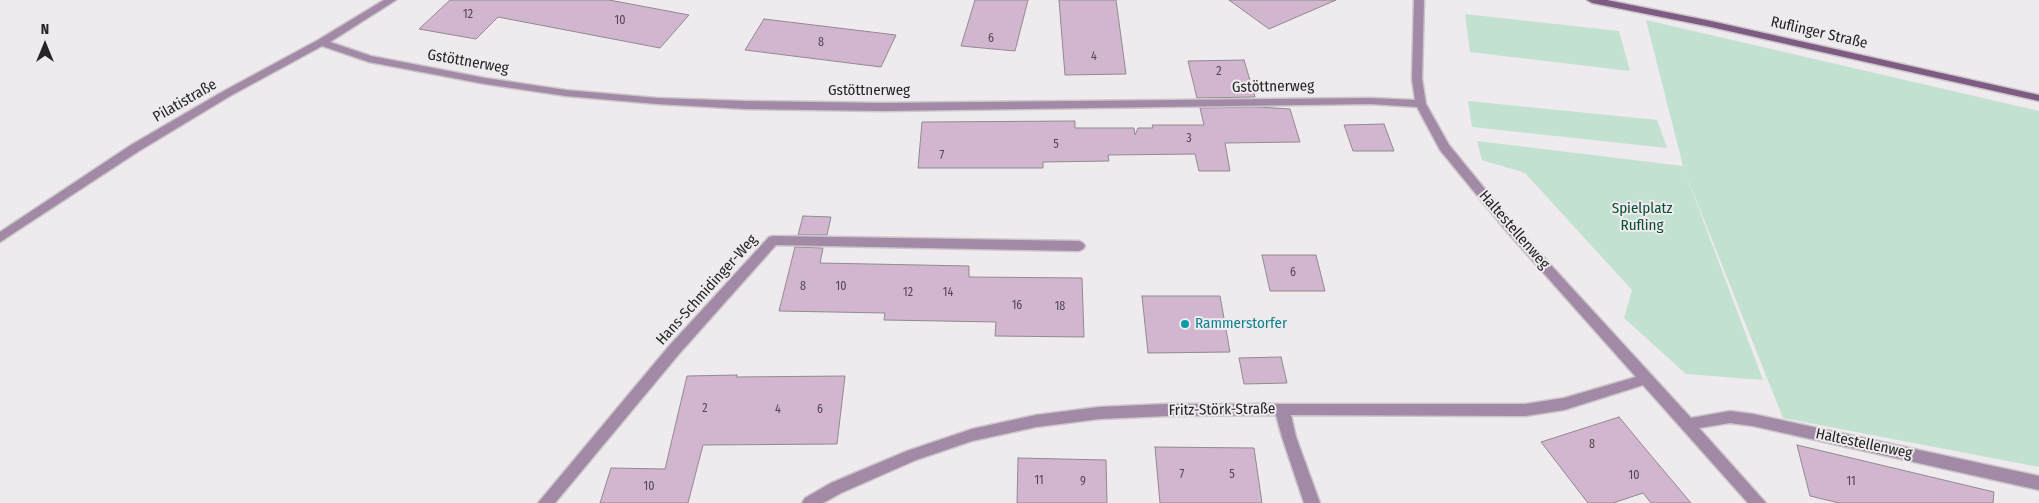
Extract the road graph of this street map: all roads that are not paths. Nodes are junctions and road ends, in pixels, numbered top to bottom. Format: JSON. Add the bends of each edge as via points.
{"nodes":[{"id":1,"x":391,"y":0,"type":"edge"},
{"id":2,"x":1419,"y":0,"type":"edge"},
{"id":3,"x":1592,"y":0,"type":"edge"},
{"id":4,"x":322,"y":42,"type":"junction"},
{"id":5,"x":2039,"y":98,"type":"edge"},
{"id":6,"x":1422,"y":104,"type":"junction"},
{"id":7,"x":0,"y":238,"type":"edge"},
{"id":8,"x":1079,"y":246,"type":"dead end"},
{"id":9,"x":1646,"y":379,"type":"junction"},
{"id":10,"x":1282,"y":409,"type":"junction"},
{"id":11,"x":1688,"y":425,"type":"junction"},
{"id":12,"x":2039,"y":483,"type":"edge"},
{"id":13,"x":546,"y":503,"type":"edge"},
{"id":14,"x":810,"y":503,"type":"edge"},
{"id":15,"x":1312,"y":503,"type":"edge"},
{"id":16,"x":1758,"y":503,"type":"edge"}],
"edges":[{"from":1,"to":4,"type":"street","name":"Pilatistraße"},
{"from":2,"to":6,"type":"street","name":"Haltestellenweg","via":[[1417,79]]},
{"from":3,"to":5,"type":"street","name":"Ruflinger Straße"},
{"from":4,"to":6,"type":"street","name":"Gstöttnerweg","via":[[369,59],[485,81],[566,93],[657,101],[883,106],[1370,101]]},
{"from":4,"to":7,"type":"street","name":"Pilatistraße","via":[[135,148]]},
{"from":6,"to":9,"type":"street","name":"Haltestellenweg","via":[[1444,148],[1512,230]]},
{"from":8,"to":13,"type":"street","name":"Hans-Schmidinger-Weg","via":[[773,240],[674,350]]},
{"from":9,"to":10,"type":"street","name":"Fritz-Störk-Straße","via":[[1564,404],[1525,410]]},
{"from":9,"to":11,"type":"street","name":"Haltestellenweg"},
{"from":10,"to":14,"type":"street","name":"Fritz-Störk-Straße","via":[[1099,413],[1036,422],[972,435],[912,455],[836,488]]},
{"from":10,"to":15,"type":"street"},
{"from":11,"to":12,"type":"street","name":"Haltestellenweg","via":[[1730,417],[1753,420]]},
{"from":11,"to":16,"type":"street","name":"Haltestellenweg"}]}
